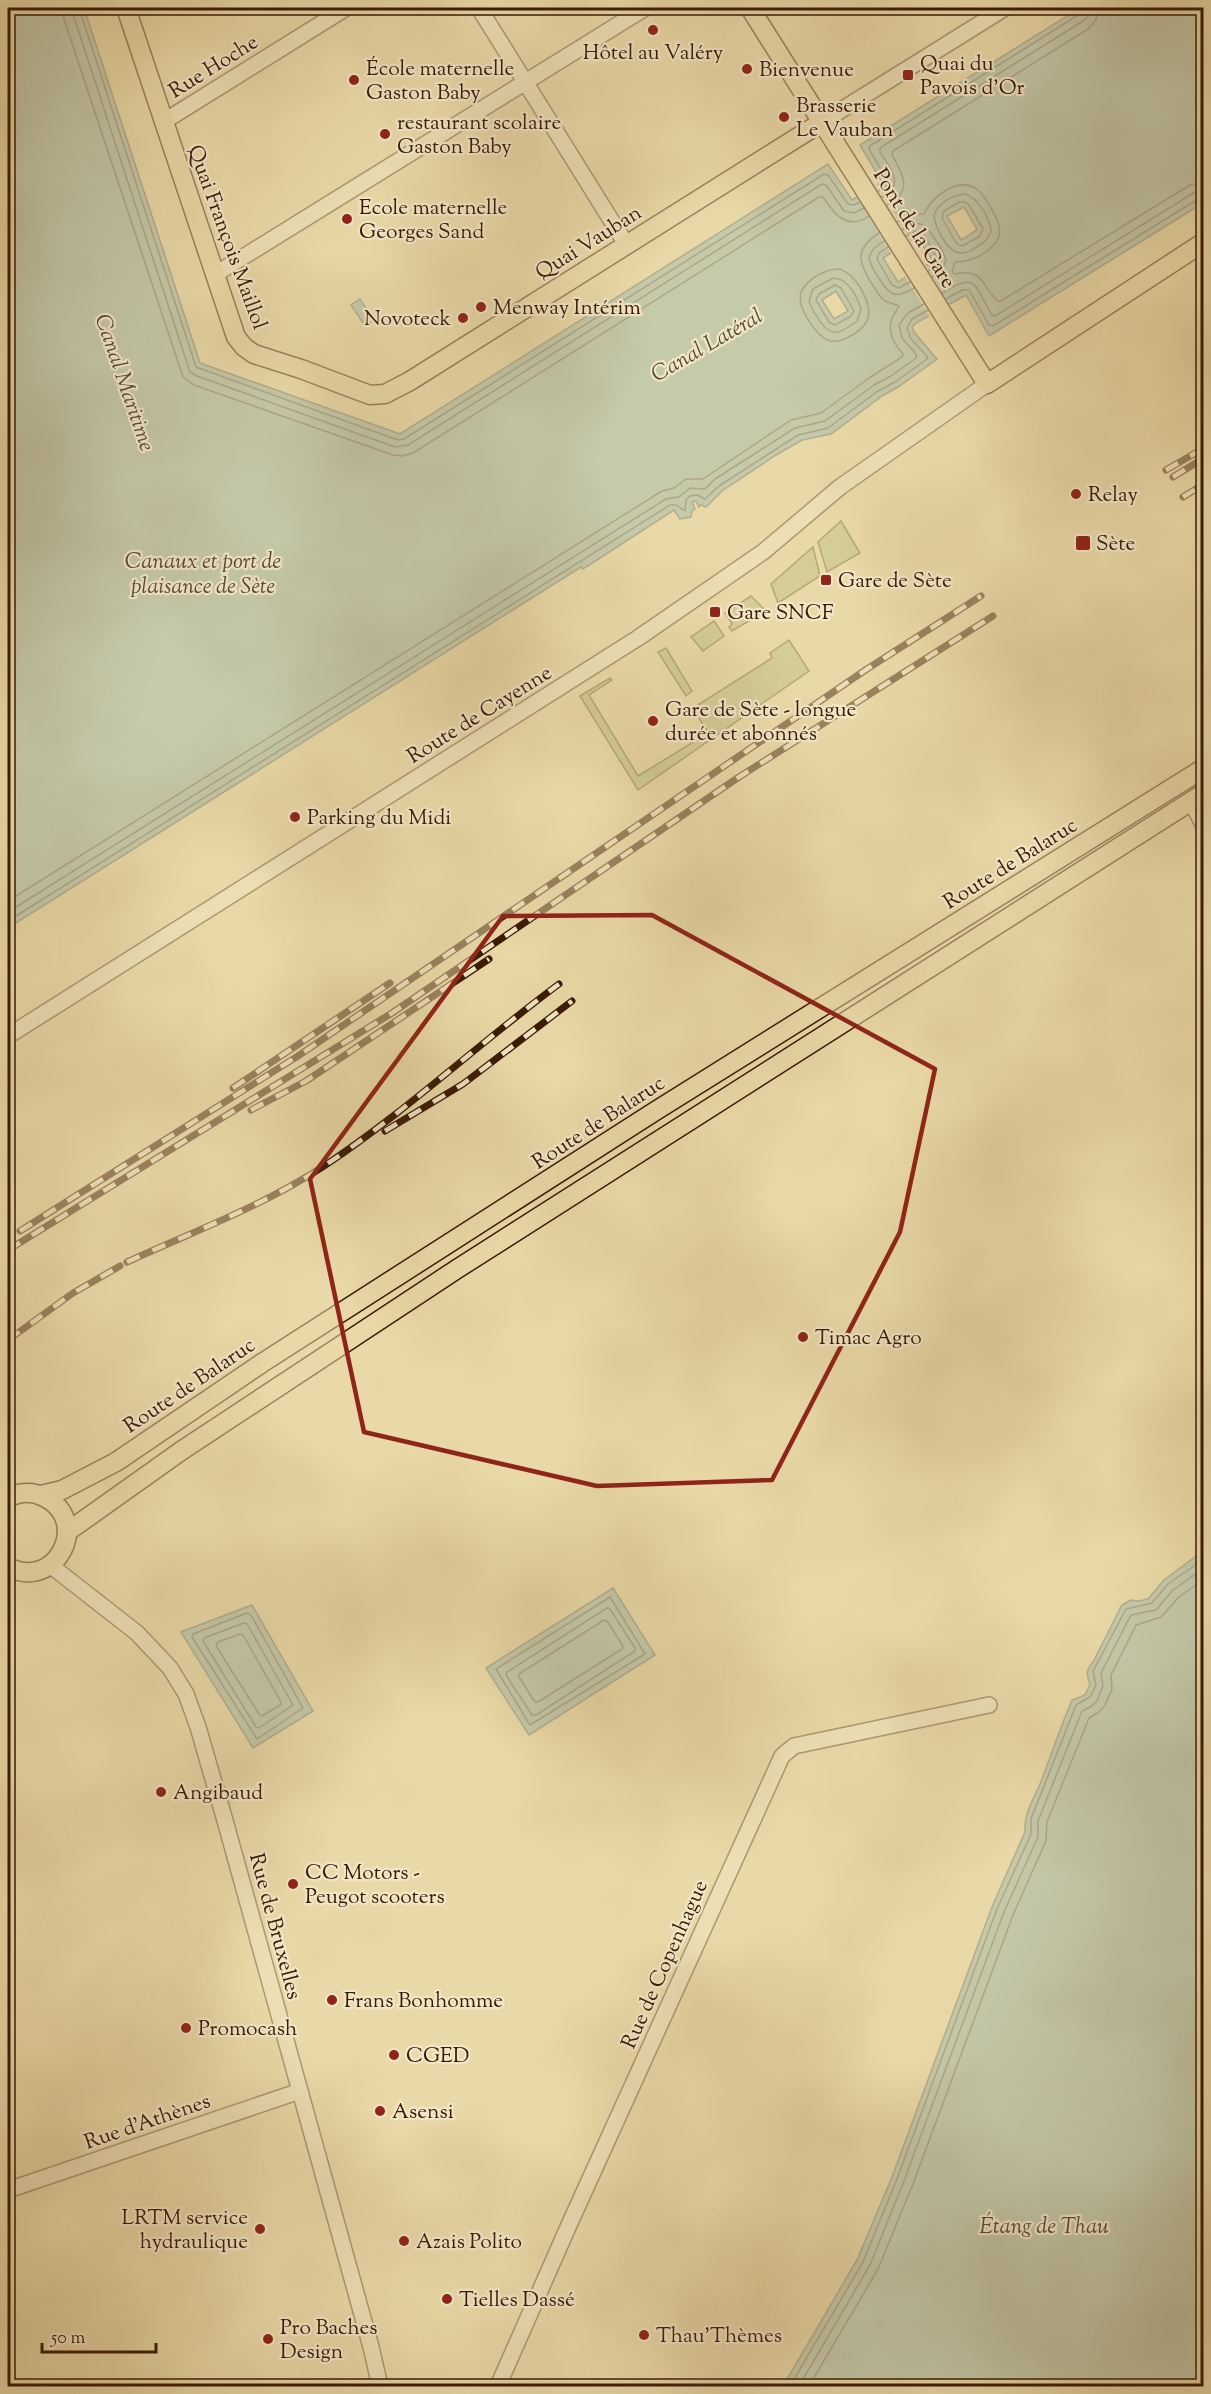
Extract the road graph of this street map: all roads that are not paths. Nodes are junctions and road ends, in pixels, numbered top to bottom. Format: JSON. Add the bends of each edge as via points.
{"nodes":[{"id":1,"x":126,"y":8,"type":"edge"},
{"id":2,"x":346,"y":8,"type":"edge"},
{"id":3,"x":479,"y":8,"type":"edge"},
{"id":4,"x":645,"y":8,"type":"edge"},
{"id":5,"x":750,"y":8,"type":"edge"},
{"id":6,"x":1005,"y":8,"type":"edge"},
{"id":7,"x":525,"y":82,"type":"junction"},
{"id":8,"x":163,"y":122,"type":"junction"},
{"id":9,"x":822,"y":122,"type":"junction"},
{"id":10,"x":1203,"y":242,"type":"edge"},
{"id":11,"x":626,"y":244,"type":"junction"},
{"id":12,"x":1203,"y":253,"type":"edge"},
{"id":13,"x":214,"y":275,"type":"junction"},
{"id":14,"x":1083,"y":320,"type":"junction"},
{"id":15,"x":987,"y":384,"type":"junction"},
{"id":16,"x":376,"y":396,"type":"joint"},
{"id":17,"x":1203,"y":768,"type":"edge"},
{"id":18,"x":1180,"y":783,"type":"junction"},
{"id":19,"x":1197,"y":797,"type":"edge"},
{"id":20,"x":1203,"y":826,"type":"edge"},
{"id":21,"x":8,"y":1036,"type":"edge"},
{"id":22,"x":40,"y":1495,"type":"junction"},
{"id":23,"x":8,"y":1498,"type":"edge"},
{"id":24,"x":67,"y":1532,"type":"junction"},
{"id":25,"x":50,"y":1565,"type":"junction"},
{"id":26,"x":10,"y":1571,"type":"edge"},
{"id":27,"x":989,"y":1705,"type":"dead end"},
{"id":28,"x":300,"y":2091,"type":"junction"},
{"id":29,"x":8,"y":2190,"type":"edge"},
{"id":30,"x":380,"y":2386,"type":"edge"},
{"id":31,"x":498,"y":2386,"type":"edge"}],
"edges":[{"from":1,"to":8,"type":"main road","name":"Quai François Maillol"},
{"from":2,"to":8,"type":"street","name":"Rue Hoche"},
{"from":3,"to":7,"type":"street"},
{"from":4,"to":7,"type":"street"},
{"from":5,"to":9,"type":"main road","name":"Pont de la Gare"},
{"from":6,"to":9,"type":"street"},
{"from":7,"to":11,"type":"street"},
{"from":7,"to":13,"type":"street"},
{"from":8,"to":13,"type":"main road","name":"Quai François Maillol"},
{"from":9,"to":11,"type":"main road","name":"Quai Vauban"},
{"from":9,"to":15,"type":"main road","name":"Pont de la Gare"},
{"from":10,"to":14,"type":"main road"},
{"from":11,"to":16,"type":"main road","name":"Quai Vauban","via":[[410,381]]},
{"from":12,"to":14,"type":"main road","via":[[1101,318]]},
{"from":13,"to":16,"type":"main road","name":"Quai François Maillol","via":[[232,329],[247,350]]},
{"from":14,"to":15,"type":"main road"},
{"from":15,"to":21,"type":"street","name":"Route de Cayenne","via":[[840,487],[764,552],[638,638]]},
{"from":17,"to":18,"type":"main road","name":"Route de Balaruc"},
{"from":18,"to":19,"type":"main road"},
{"from":18,"to":22,"type":"main road","name":"Route de Balaruc","via":[[657,1110],[262,1363],[116,1462],[62,1490]]},
{"from":19,"to":20,"type":"street"},
{"from":19,"to":24,"type":"main road","via":[[457,1269],[181,1451]]},
{"from":22,"to":23,"type":"main road","name":"Route de Balaruc","via":[[21,1493]]},
{"from":22,"to":24,"type":"main road","via":[[57,1506]]},
{"from":24,"to":25,"type":"main road","via":[[63,1551]]},
{"from":25,"to":26,"type":"main road","via":[[33,1572]]},
{"from":25,"to":28,"type":"street","name":"Rue de Bruxelles","via":[[137,1633],[170,1668],[186,1694]]},
{"from":27,"to":31,"type":"street","name":"Rue de Copenhague","via":[[794,1746],[782,1756]]},
{"from":28,"to":29,"type":"street","name":"Rue d'Athènes"},
{"from":28,"to":30,"type":"street","name":"Rue de Bruxelles"}]}
